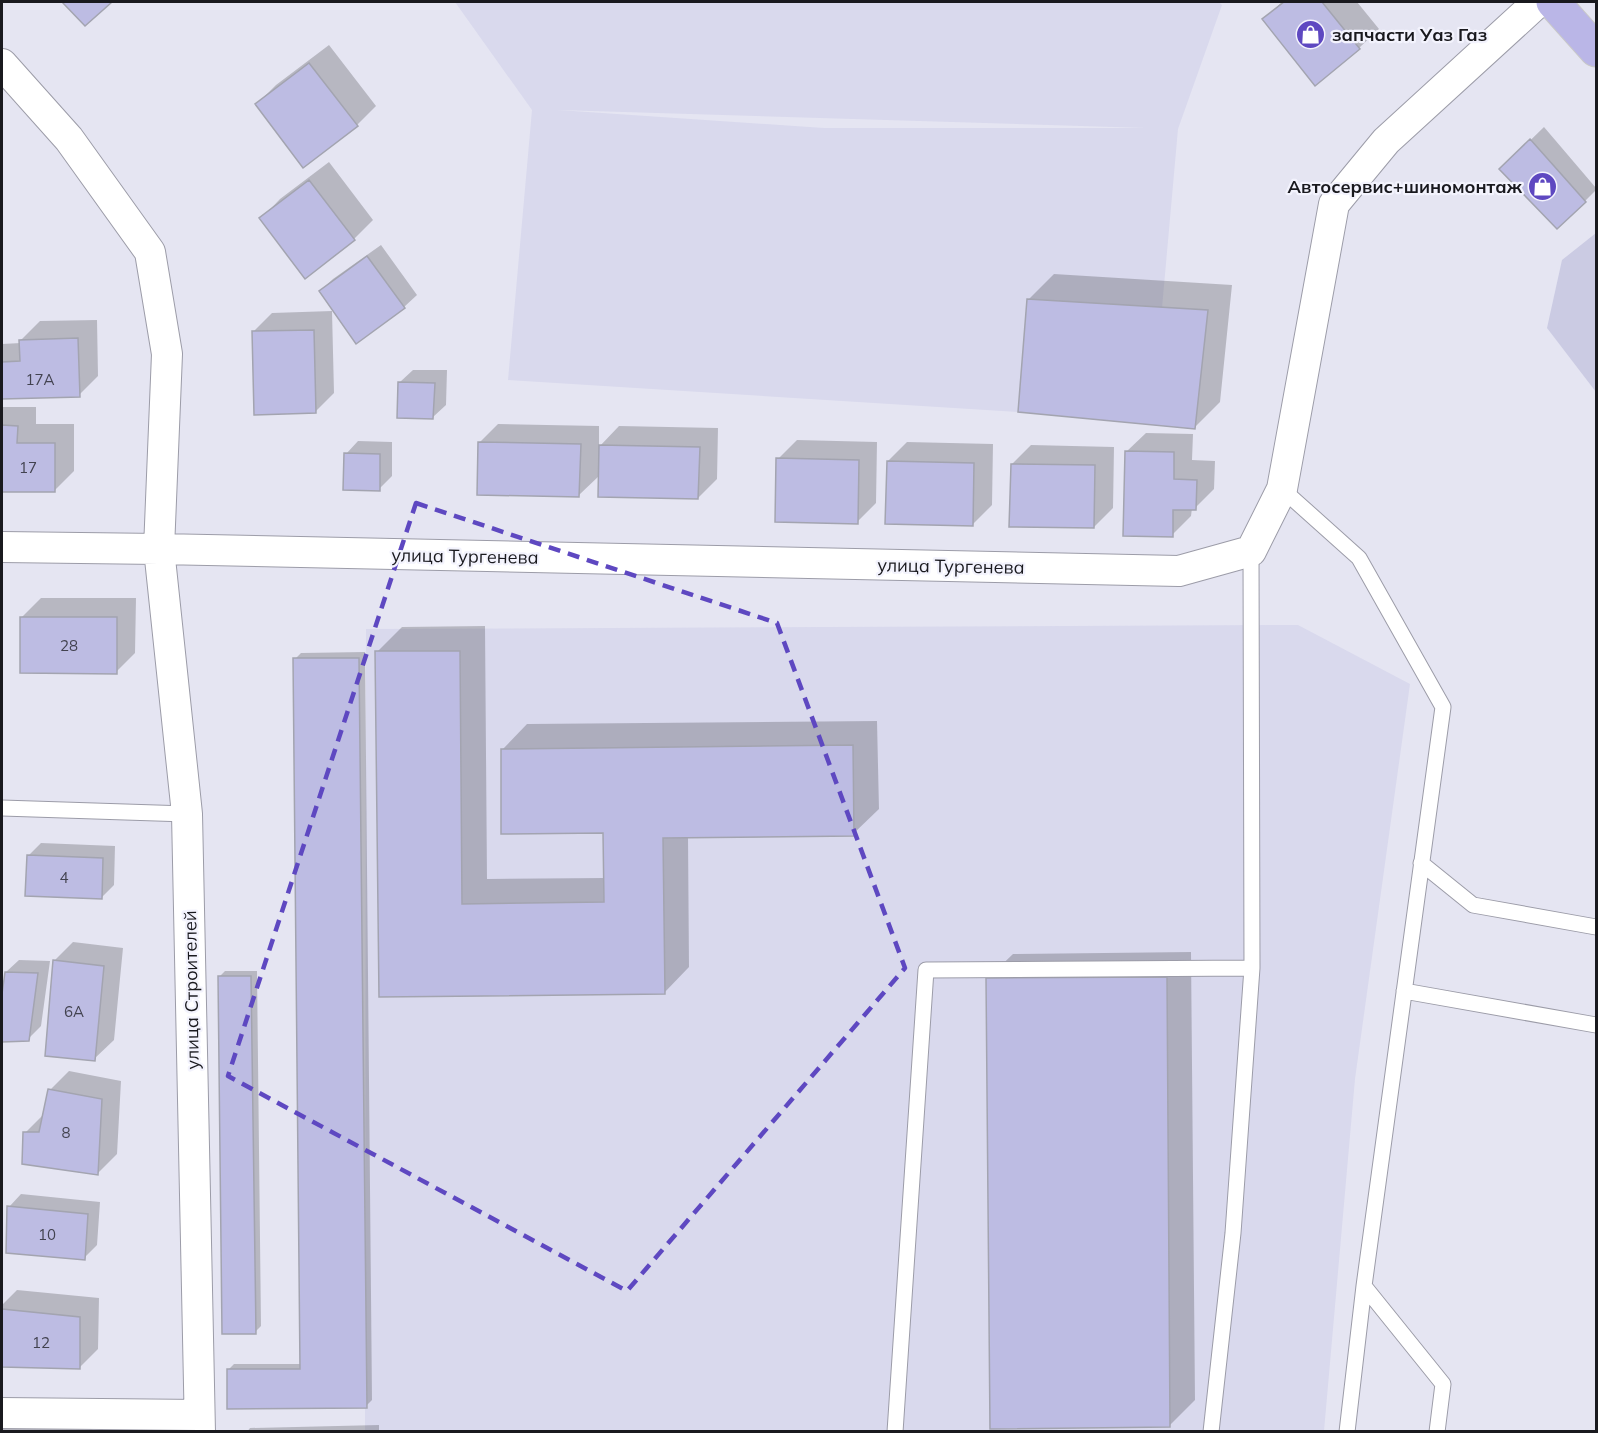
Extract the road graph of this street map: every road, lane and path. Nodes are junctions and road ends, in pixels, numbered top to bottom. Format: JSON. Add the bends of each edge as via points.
{"nodes":[{"id":1,"x":1538,"y":2,"type":"edge"},
{"id":2,"x":1553,"y":2,"type":"edge"},
{"id":3,"x":1596,"y":50,"type":"edge"},
{"id":4,"x":2,"y":64,"type":"edge"},
{"id":5,"x":1282,"y":489,"type":"junction"},
{"id":6,"x":2,"y":547,"type":"edge"},
{"id":7,"x":159,"y":549,"type":"junction"},
{"id":8,"x":1251,"y":551,"type":"junction"},
{"id":9,"x":2,"y":808,"type":"edge"},
{"id":10,"x":187,"y":814,"type":"junction"},
{"id":11,"x":1421,"y":863,"type":"junction"},
{"id":12,"x":1596,"y":927,"type":"edge"},
{"id":13,"x":1252,"y":968,"type":"junction"},
{"id":14,"x":1404,"y":991,"type":"junction"},
{"id":15,"x":1596,"y":1025,"type":"edge"},
{"id":16,"x":1364,"y":1286,"type":"junction"},
{"id":17,"x":2,"y":1413,"type":"edge"},
{"id":18,"x":199,"y":1423,"type":"edge"},
{"id":19,"x":895,"y":1431,"type":"edge"},
{"id":20,"x":1211,"y":1431,"type":"edge"},
{"id":21,"x":1347,"y":1431,"type":"edge"},
{"id":22,"x":1437,"y":1431,"type":"edge"}],
"edges":[{"from":1,"to":5,"type":"street","via":[[1386,141],[1334,204]]},
{"from":2,"to":3,"type":"main road"},
{"from":4,"to":7,"type":"street","name":"улица Строителей","via":[[69,139],[150,252],[167,354]]},
{"from":5,"to":8,"type":"street"},
{"from":5,"to":11,"type":"lane","via":[[1359,558],[1443,707]]},
{"from":6,"to":7,"type":"street","name":"улица Тургенева"},
{"from":7,"to":8,"type":"street","name":"улица Тургенева","via":[[1179,571]]},
{"from":7,"to":10,"type":"street","name":"улица Строителей"},
{"from":8,"to":13,"type":"lane"},
{"from":9,"to":10,"type":"lane"},
{"from":10,"to":18,"type":"street","name":"улица Строителей"},
{"from":11,"to":12,"type":"lane","via":[[1473,905]]},
{"from":11,"to":14,"type":"lane"},
{"from":13,"to":19,"type":"lane","via":[[926,970]]},
{"from":13,"to":20,"type":"lane","via":[[1233,1233]]},
{"from":14,"to":15,"type":"lane"},
{"from":14,"to":16,"type":"lane"},
{"from":16,"to":21,"type":"lane"},
{"from":16,"to":22,"type":"lane","via":[[1443,1384]]},
{"from":17,"to":18,"type":"street"}]}
